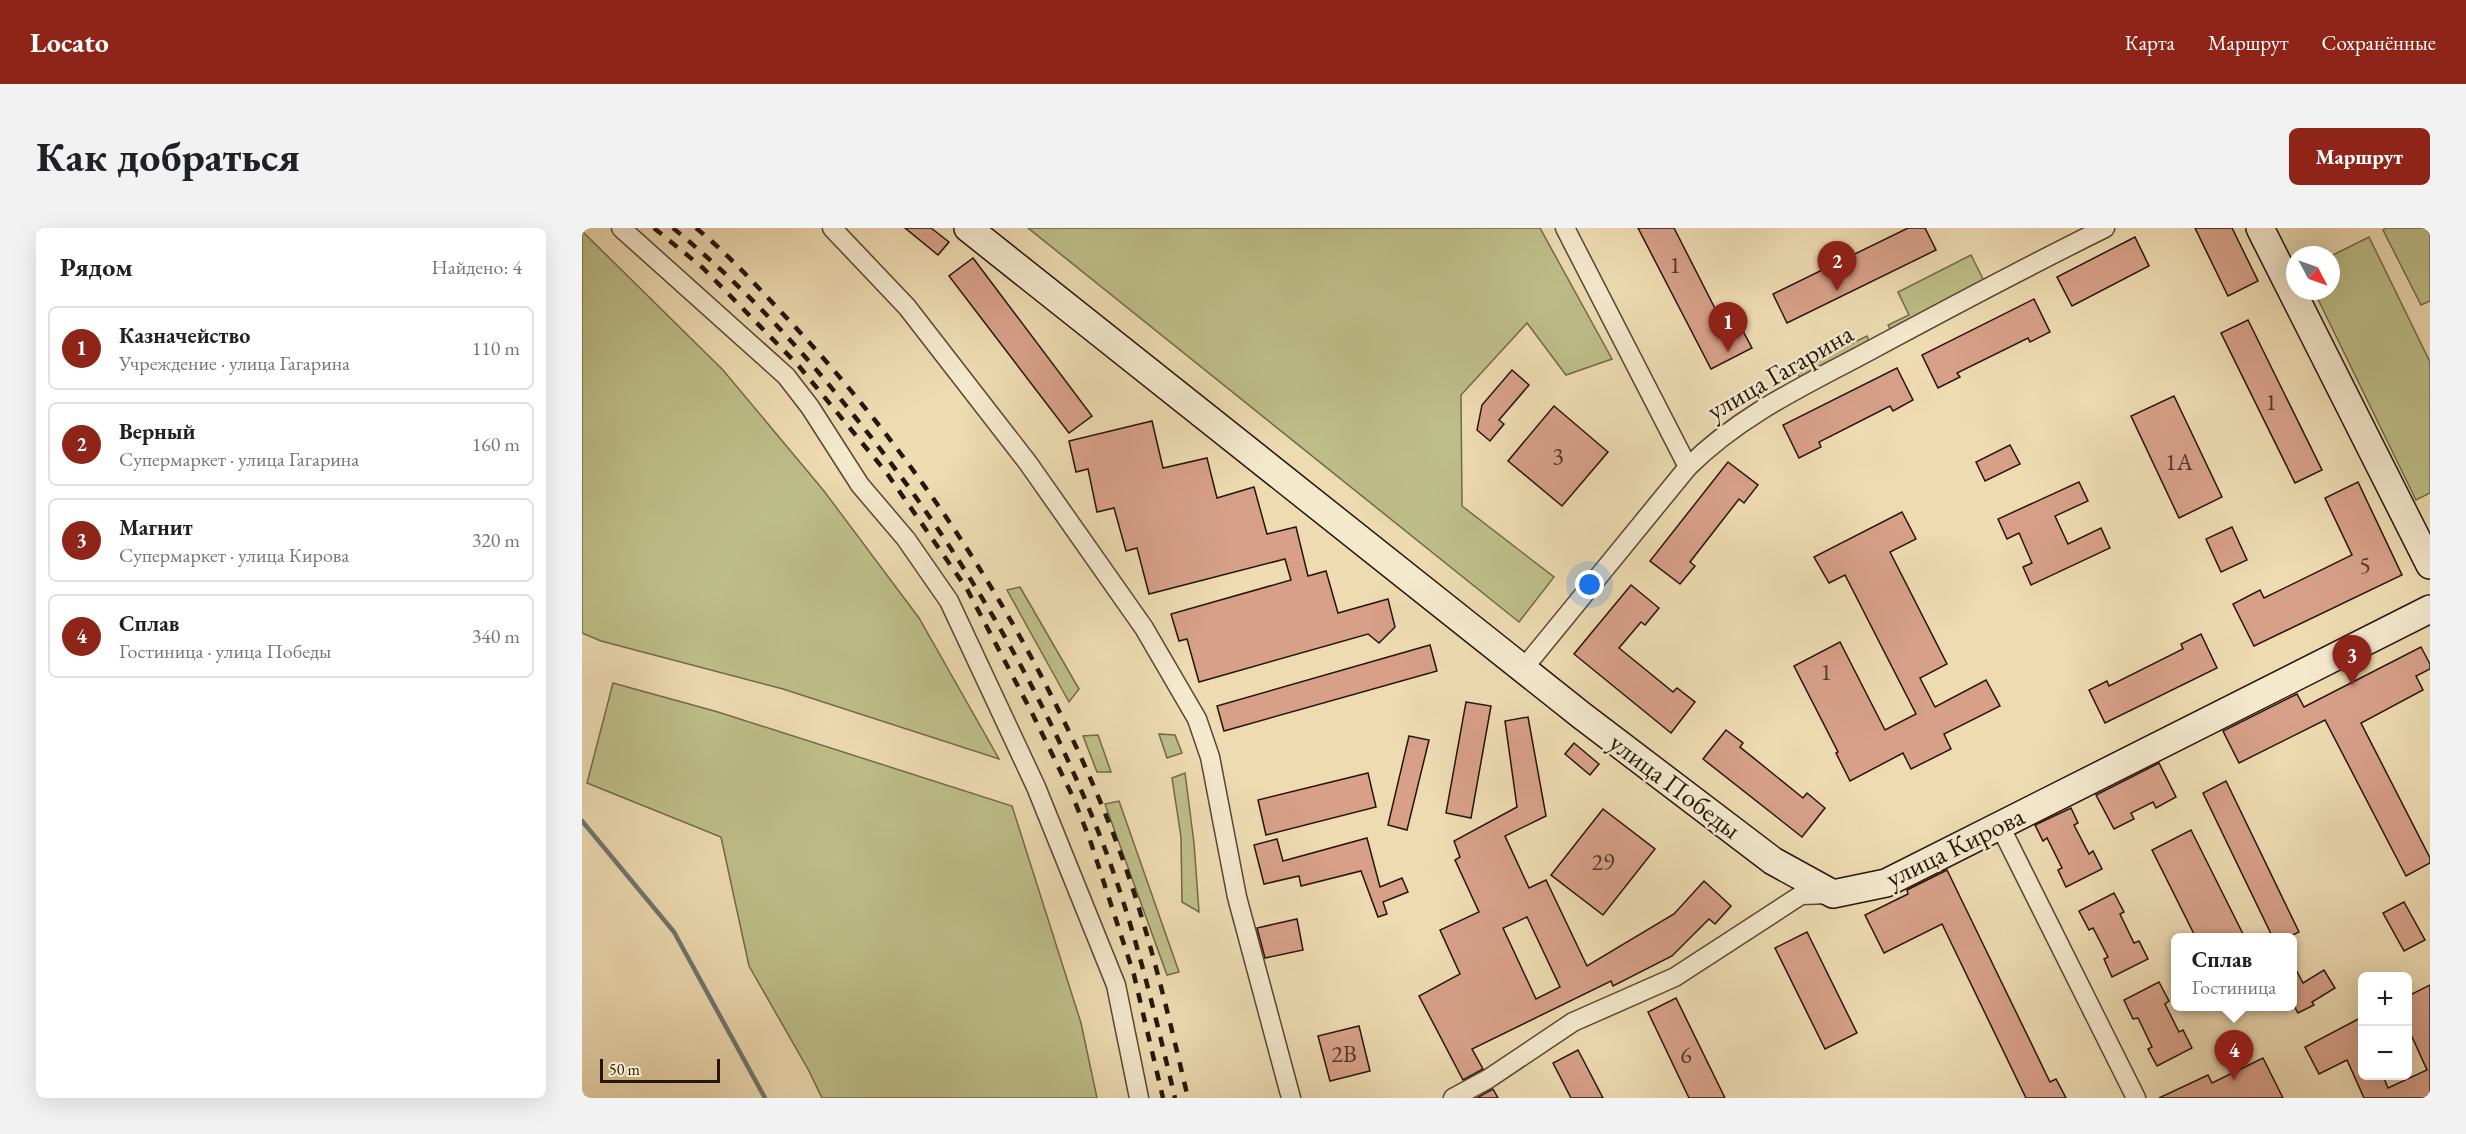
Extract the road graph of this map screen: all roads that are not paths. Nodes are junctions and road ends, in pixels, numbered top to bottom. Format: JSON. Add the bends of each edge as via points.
{"nodes":[{"id":1,"x":621,"y":228,"type":"edge"},
{"id":2,"x":832,"y":228,"type":"edge"},
{"id":3,"x":968,"y":228,"type":"edge"},
{"id":4,"x":1565,"y":228,"type":"edge"},
{"id":5,"x":2105,"y":228,"type":"edge"},
{"id":6,"x":2260,"y":228,"type":"edge"},
{"id":7,"x":1688,"y":467,"type":"junction"},
{"id":8,"x":2430,"y":566,"type":"edge"},
{"id":9,"x":2430,"y":609,"type":"edge"},
{"id":10,"x":1523,"y":669,"type":"junction"},
{"id":11,"x":2000,"y":826,"type":"junction"},
{"id":12,"x":1833,"y":894,"type":"junction"},
{"id":13,"x":1138,"y":1098,"type":"edge"},
{"id":14,"x":1292,"y":1098,"type":"edge"},
{"id":15,"x":1453,"y":1098,"type":"edge"},
{"id":16,"x":2136,"y":1098,"type":"edge"}],
"edges":[{"from":1,"to":13,"type":"street","via":[[786,376],[860,485],[906,539],[949,601],[1036,787],[1116,985]]},
{"from":2,"to":14,"type":"street","via":[[907,308],[1028,463],[1144,628],[1197,719],[1210,757],[1238,897]]},
{"from":3,"to":10,"type":"street","name":"улица Победы"},
{"from":4,"to":7,"type":"street"},
{"from":5,"to":7,"type":"street","name":"улица Гагарина","via":[[1762,408],[1710,444]]},
{"from":6,"to":8,"type":"street"},
{"from":7,"to":10,"type":"street","name":"улица Гагарина"},
{"from":9,"to":11,"type":"street","name":"улица Кирова"},
{"from":10,"to":12,"type":"street","name":"улица Победы","via":[[1773,861]]},
{"from":11,"to":12,"type":"street","name":"улица Кирова","via":[[1886,883]]},
{"from":11,"to":16,"type":"street"},
{"from":12,"to":15,"type":"street","name":"улица Кирова","via":[[1801,896],[1675,977],[1573,1022]]}]}
